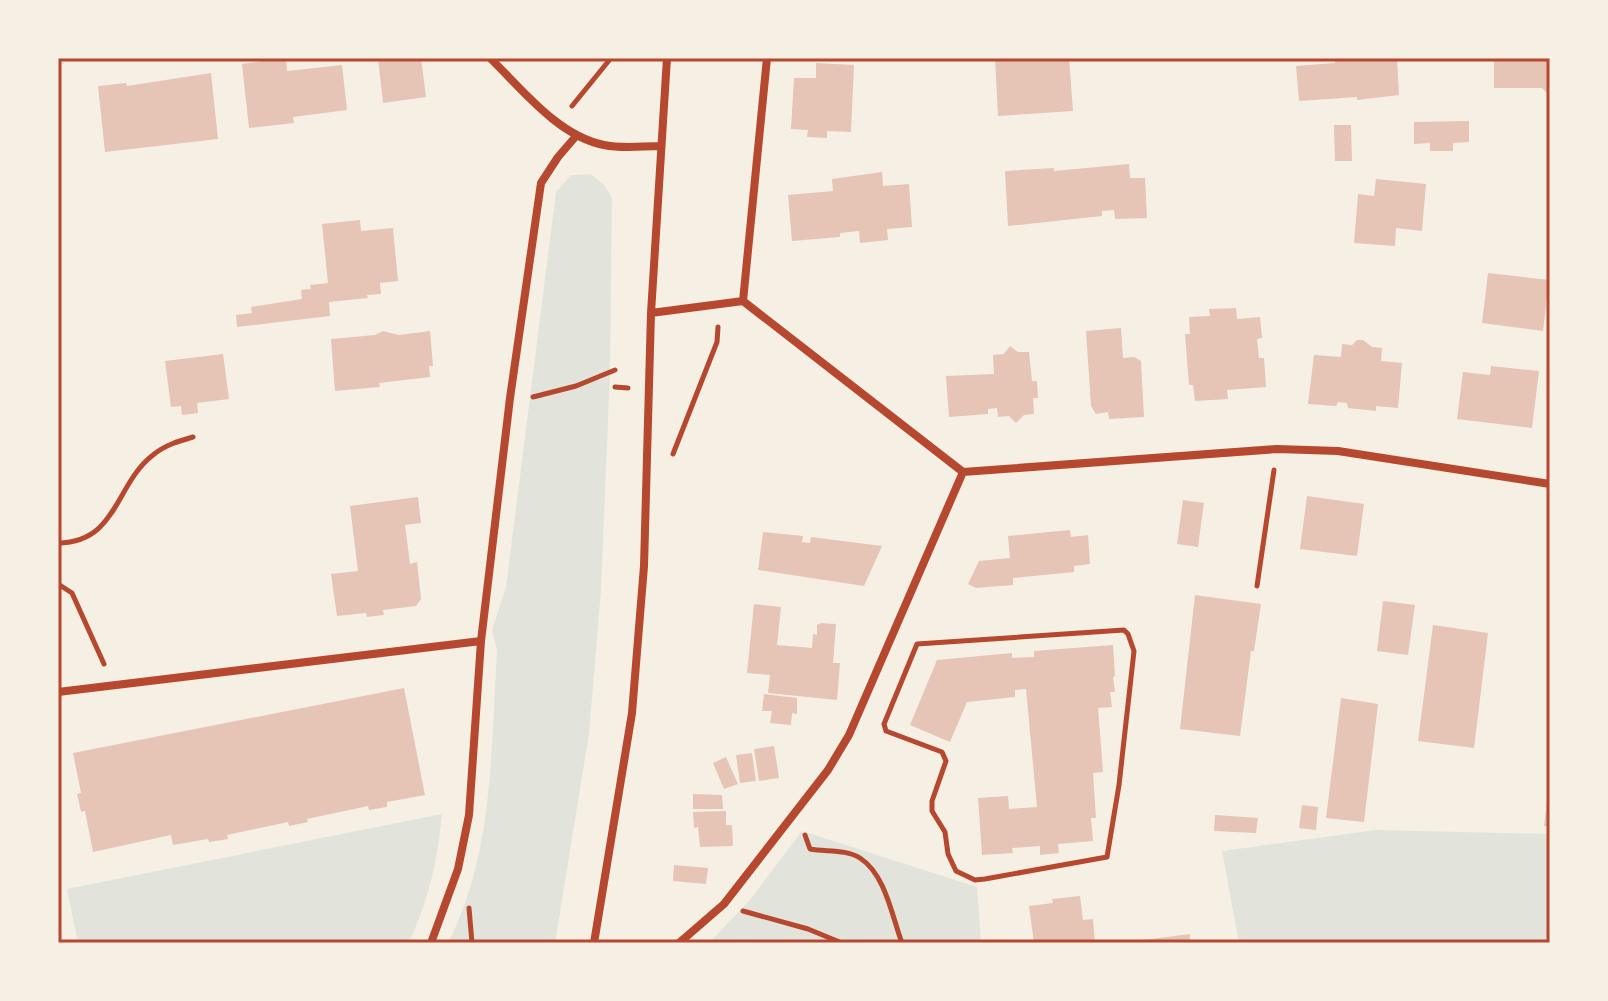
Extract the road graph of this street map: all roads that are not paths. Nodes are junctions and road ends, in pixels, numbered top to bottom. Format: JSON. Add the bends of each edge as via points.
{"nodes":[{"id":1,"x":490,"y":58,"type":"edge"},
{"id":2,"x":667,"y":58,"type":"edge"},
{"id":3,"x":767,"y":58,"type":"edge"},
{"id":4,"x":577,"y":135,"type":"junction"},
{"id":5,"x":661,"y":146,"type":"junction"},
{"id":6,"x":743,"y":301,"type":"junction"},
{"id":7,"x":651,"y":313,"type":"junction"},
{"id":8,"x":963,"y":472,"type":"junction"},
{"id":9,"x":1550,"y":484,"type":"edge"},
{"id":10,"x":481,"y":641,"type":"junction"},
{"id":11,"x":58,"y":692,"type":"edge"},
{"id":12,"x":431,"y":943,"type":"edge"},
{"id":13,"x":594,"y":943,"type":"edge"},
{"id":14,"x":679,"y":943,"type":"edge"}],
"edges":[{"from":1,"to":4,"type":"street"},
{"from":2,"to":5,"type":"street"},
{"from":3,"to":6,"type":"street"},
{"from":4,"to":5,"type":"street","via":[[610,146]]},
{"from":4,"to":10,"type":"street","via":[[541,183]]},
{"from":5,"to":7,"type":"street"},
{"from":6,"to":7,"type":"street"},
{"from":6,"to":8,"type":"street"},
{"from":7,"to":13,"type":"street","via":[[644,566],[632,713]]},
{"from":8,"to":9,"type":"street","via":[[1277,449],[1338,451]]},
{"from":8,"to":14,"type":"street","via":[[849,735],[828,770],[724,904]]},
{"from":10,"to":11,"type":"street"},
{"from":10,"to":12,"type":"street","via":[[469,815],[458,869]]}]}
